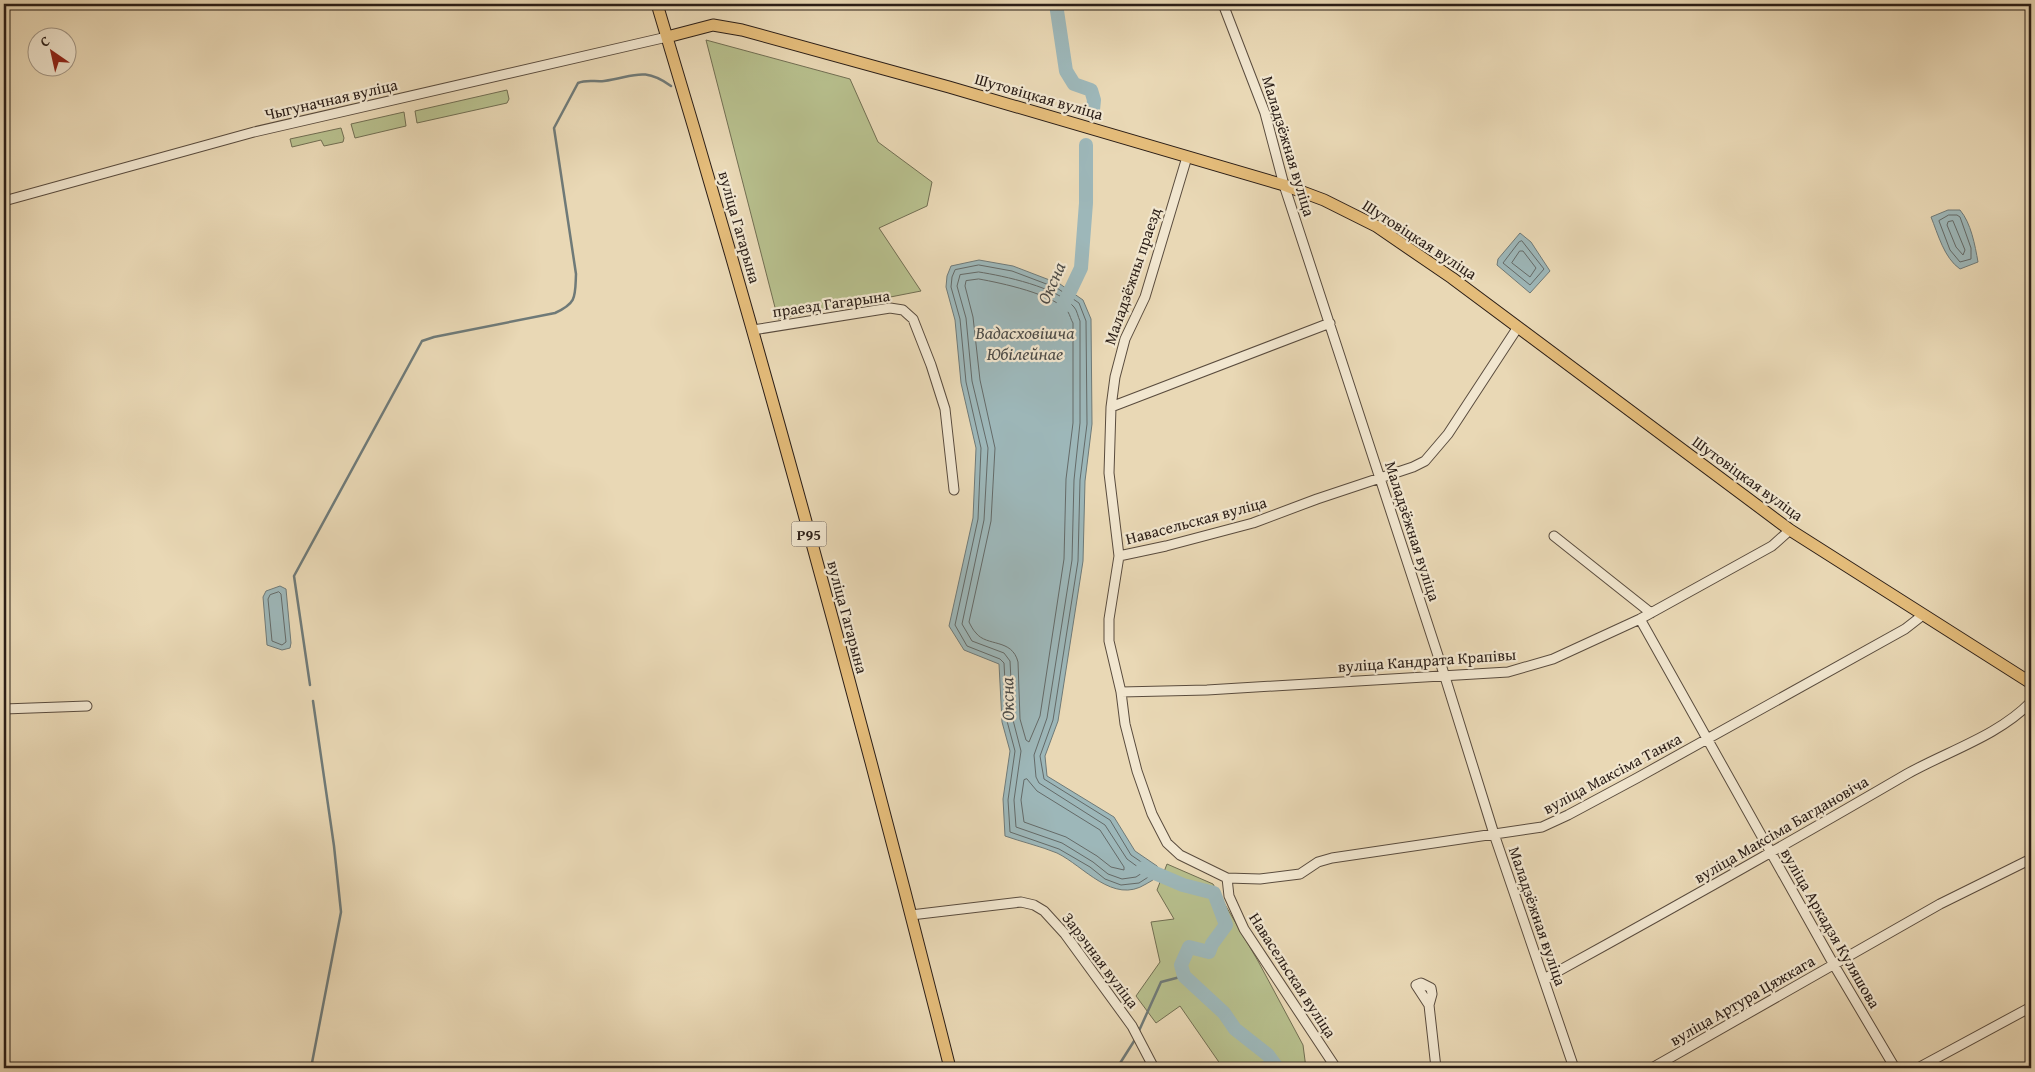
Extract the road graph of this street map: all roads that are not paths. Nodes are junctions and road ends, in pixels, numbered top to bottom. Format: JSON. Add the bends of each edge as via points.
{"nodes":[{"id":1,"x":657,"y":4,"type":"edge"},
{"id":2,"x":1223,"y":4,"type":"edge"},
{"id":3,"x":667,"y":37,"type":"junction"},
{"id":4,"x":1187,"y":157,"type":"junction"},
{"id":5,"x":1284,"y":185,"type":"junction"},
{"id":6,"x":4,"y":201,"type":"edge"},
{"id":7,"x":1330,"y":324,"type":"junction"},
{"id":8,"x":1518,"y":326,"type":"junction"},
{"id":9,"x":753,"y":330,"type":"junction"},
{"id":10,"x":1111,"y":407,"type":"junction"},
{"id":11,"x":1380,"y":479,"type":"junction"},
{"id":12,"x":954,"y":490,"type":"dead end"},
{"id":13,"x":1790,"y":530,"type":"junction"},
{"id":14,"x":1554,"y":536,"type":"dead end"},
{"id":15,"x":1119,"y":556,"type":"junction"},
{"id":16,"x":1651,"y":613,"type":"junction"},
{"id":17,"x":1923,"y":615,"type":"junction"},
{"id":18,"x":1640,"y":619,"type":"junction"},
{"id":19,"x":1446,"y":677,"type":"junction"},
{"id":20,"x":2031,"y":683,"type":"edge"},
{"id":21,"x":1122,"y":692,"type":"junction"},
{"id":22,"x":2031,"y":702,"type":"edge"},
{"id":23,"x":87,"y":706,"type":"dead end"},
{"id":24,"x":4,"y":709,"type":"edge"},
{"id":25,"x":1707,"y":740,"type":"junction"},
{"id":26,"x":1494,"y":834,"type":"junction"},
{"id":27,"x":1772,"y":853,"type":"junction"},
{"id":28,"x":2031,"y":859,"type":"edge"},
{"id":29,"x":1227,"y":878,"type":"junction"},
{"id":30,"x":911,"y":915,"type":"junction"},
{"id":31,"x":1834,"y":965,"type":"junction"},
{"id":32,"x":1544,"y":979,"type":"junction"},
{"id":33,"x":1429,"y":1005,"type":"dead end"},
{"id":34,"x":2031,"y":1007,"type":"edge"},
{"id":35,"x":950,"y":1068,"type":"edge"},
{"id":36,"x":1154,"y":1068,"type":"edge"},
{"id":37,"x":1336,"y":1068,"type":"edge"},
{"id":38,"x":1436,"y":1068,"type":"edge"},
{"id":39,"x":1574,"y":1068,"type":"edge"},
{"id":40,"x":1652,"y":1068,"type":"edge"},
{"id":41,"x":1895,"y":1068,"type":"edge"},
{"id":42,"x":1918,"y":1068,"type":"edge"}],
"edges":[{"from":1,"to":3,"type":"main road","name":"вуліца Гагарына","number":"Р95"},
{"from":2,"to":5,"type":"street","name":"Маладзёжная вуліца","via":[[1265,113]]},
{"from":3,"to":4,"type":"main road","name":"Шутовіцкая вуліца","via":[[713,25],[742,30]]},
{"from":3,"to":6,"type":"street","name":"Чыгуначная вуліца","via":[[254,132]]},
{"from":3,"to":9,"type":"main road","name":"вуліца Гагарына","number":"Р95"},
{"from":4,"to":5,"type":"main road","name":"Шутовіцкая вуліца"},
{"from":4,"to":10,"type":"street","name":"Маладзёжны праезд","via":[[1145,297],[1125,339]]},
{"from":5,"to":7,"type":"street","name":"Маладзёжная вуліца"},
{"from":5,"to":8,"type":"main road","name":"Шутовіцкая вуліца","via":[[1324,200],[1376,226]]},
{"from":7,"to":10,"type":"street"},
{"from":7,"to":11,"type":"street","name":"Маладзёжная вуліца"},
{"from":8,"to":11,"type":"street","name":"Навасельская вуліца","via":[[1448,434],[1425,462]]},
{"from":8,"to":13,"type":"main road","name":"Шутовіцкая вуліца"},
{"from":9,"to":12,"type":"street","name":"праезд Гагарына","via":[[890,308],[903,310],[913,320],[945,409]]},
{"from":9,"to":30,"type":"main road","name":"вуліца Гагарына","number":"Р95"},
{"from":10,"to":15,"type":"street","name":"Маладзёжны праезд","via":[[1109,473]]},
{"from":11,"to":15,"type":"street","name":"Навасельская вуліца","via":[[1253,523]]},
{"from":11,"to":19,"type":"street","name":"Маладзёжная вуліца"},
{"from":13,"to":16,"type":"street","name":"вуліца Кандрата Крапівы","via":[[1772,546]]},
{"from":13,"to":17,"type":"main road","name":"Шутовіцкая вуліца"},
{"from":14,"to":16,"type":"street"},
{"from":15,"to":21,"type":"street","name":"Навасельская вуліца","via":[[1109,640]]},
{"from":16,"to":18,"type":"street","name":"вуліца Кандрата Крапівы"},
{"from":17,"to":20,"type":"main road","name":"Шутовіцкая вуліца"},
{"from":17,"to":25,"type":"street","name":"вуліца Максіма Танка","via":[[1906,629]]},
{"from":18,"to":19,"type":"street","name":"вуліца Кандрата Крапівы","via":[[1554,659],[1531,666],[1508,672]]},
{"from":18,"to":25,"type":"street","name":"вуліца Аркадзя Куляшова"},
{"from":19,"to":21,"type":"street","name":"вуліца Кандрата Крапівы"},
{"from":19,"to":26,"type":"street","name":"Маладзёжная вуліца"},
{"from":21,"to":29,"type":"street","name":"Навасельская вуліца","via":[[1125,724],[1137,771],[1152,814],[1167,842],[1180,856]]},
{"from":22,"to":27,"type":"street","name":"вуліца Максіма Багдановіча","via":[[1987,734],[1918,768]]},
{"from":23,"to":24,"type":"street"},
{"from":25,"to":26,"type":"street","name":"вуліца Максіма Танка","via":[[1542,827]]},
{"from":25,"to":27,"type":"street","name":"вуліца Аркадзя Куляшова"},
{"from":26,"to":29,"type":"street","name":"вуліца Максіма Танка","via":[[1332,858],[1318,862],[1300,874],[1260,879]]},
{"from":26,"to":32,"type":"street","name":"Маладзёжная вуліца"},
{"from":27,"to":31,"type":"street","name":"вуліца Аркадзя Куляшова"},
{"from":27,"to":32,"type":"street","name":"вуліца Максіма Багдановіча"},
{"from":28,"to":31,"type":"street","name":"вуліца Артура Цяжкага","via":[[1940,904]]},
{"from":29,"to":37,"type":"street","name":"Навасельская вуліца","via":[[1230,896],[1244,929]]},
{"from":30,"to":35,"type":"main road","name":"вуліца Гагарына","number":"Р95"},
{"from":30,"to":36,"type":"street","name":"Зарэчная вуліца","via":[[1022,902],[1044,910],[1132,1026]]},
{"from":31,"to":40,"type":"street","name":"вуліца Артура Цяжкага"},
{"from":31,"to":41,"type":"street","name":"вуліца Аркадзя Куляшова"},
{"from":32,"to":39,"type":"street","name":"Маладзёжная вуліца"},
{"from":33,"to":38,"type":"street"},
{"from":34,"to":42,"type":"street"}]}
